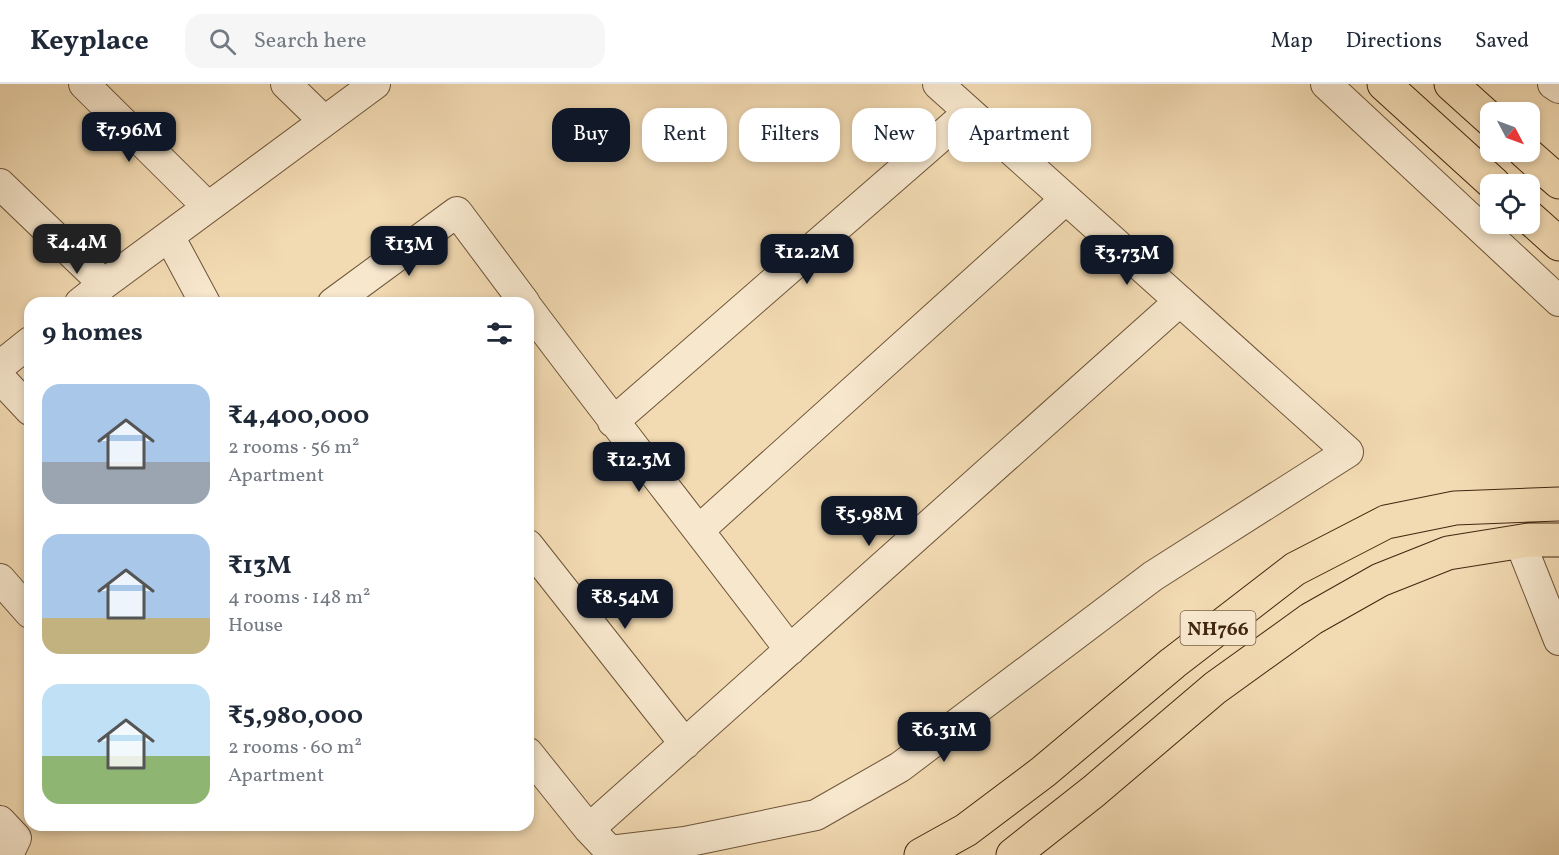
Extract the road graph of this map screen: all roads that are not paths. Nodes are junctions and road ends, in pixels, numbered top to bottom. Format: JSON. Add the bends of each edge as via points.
{"nodes":[{"id":1,"x":84,"y":84,"type":"edge"},
{"id":2,"x":286,"y":84,"type":"edge"},
{"id":3,"x":375,"y":84,"type":"edge"},
{"id":4,"x":938,"y":84,"type":"edge"},
{"id":5,"x":1326,"y":84,"type":"edge"},
{"id":6,"x":1384,"y":84,"type":"edge"},
{"id":7,"x":1451,"y":84,"type":"edge"},
{"id":8,"x":1553,"y":84,"type":"edge"},
{"id":9,"x":1559,"y":88,"type":"edge"},
{"id":10,"x":965,"y":108,"type":"edge"},
{"id":11,"x":1480,"y":110,"type":"edge"},
{"id":12,"x":324,"y":121,"type":"junction"},
{"id":13,"x":948,"y":130,"type":"edge"},
{"id":14,"x":1025,"y":162,"type":"edge"},
{"id":15,"x":1536,"y":162,"type":"edge"},
{"id":16,"x":1483,"y":174,"type":"edge"},
{"id":17,"x":1559,"y":182,"type":"edge"},
{"id":18,"x":0,"y":184,"type":"edge"},
{"id":19,"x":1066,"y":199,"type":"junction"},
{"id":20,"x":208,"y":207,"type":"junction"},
{"id":21,"x":1540,"y":227,"type":"edge"},
{"id":22,"x":169,"y":236,"type":"junction"},
{"id":23,"x":1559,"y":244,"type":"edge"},
{"id":24,"x":104,"y":284,"type":"junction"},
{"id":25,"x":88,"y":297,"type":"edge"},
{"id":26,"x":202,"y":297,"type":"edge"},
{"id":27,"x":342,"y":297,"type":"edge"},
{"id":28,"x":520,"y":297,"type":"edge"},
{"id":29,"x":1180,"y":301,"type":"junction"},
{"id":30,"x":1559,"y":301,"type":"edge"},
{"id":31,"x":534,"y":316,"type":"edge"},
{"id":32,"x":24,"y":347,"type":"edge"},
{"id":33,"x":0,"y":366,"type":"edge"},
{"id":34,"x":0,"y":378,"type":"edge"},
{"id":35,"x":24,"y":404,"type":"edge"},
{"id":36,"x":613,"y":422,"type":"junction"},
{"id":37,"x":1559,"y":504,"type":"edge"},
{"id":38,"x":699,"y":530,"type":"junction"},
{"id":39,"x":1559,"y":540,"type":"edge"},
{"id":40,"x":1520,"y":542,"type":"junction"},
{"id":41,"x":534,"y":553,"type":"edge"},
{"id":42,"x":0,"y":579,"type":"edge"},
{"id":43,"x":24,"y":606,"type":"edge"},
{"id":44,"x":1559,"y":640,"type":"edge"},
{"id":45,"x":790,"y":650,"type":"junction"},
{"id":46,"x":685,"y":744,"type":"junction"},
{"id":47,"x":534,"y":760,"type":"edge"},
{"id":48,"x":0,"y":821,"type":"edge"},
{"id":49,"x":589,"y":829,"type":"junction"},
{"id":50,"x":684,"y":848,"type":"edge"},
{"id":51,"x":8,"y":855,"type":"edge"},
{"id":52,"x":921,"y":855,"type":"edge"},
{"id":53,"x":1013,"y":855,"type":"edge"}],
"edges":[{"from":1,"to":20,"type":"street"},
{"from":2,"to":12,"type":"street"},
{"from":3,"to":12,"type":"street"},
{"from":4,"to":10,"type":"street"},
{"from":5,"to":30,"type":"street"},
{"from":6,"to":16,"type":"highway"},
{"from":7,"to":11,"type":"highway"},
{"from":8,"to":9,"type":"street"},
{"from":12,"to":20,"type":"street"},
{"from":13,"to":36,"type":"street"},
{"from":14,"to":19,"type":"street"},
{"from":15,"to":17,"type":"highway"},
{"from":18,"to":24,"type":"street"},
{"from":19,"to":29,"type":"street"},
{"from":19,"to":38,"type":"street"},
{"from":20,"to":22,"type":"street"},
{"from":21,"to":23,"type":"highway"},
{"from":22,"to":24,"type":"street"},
{"from":22,"to":26,"type":"street"},
{"from":24,"to":25,"type":"street"},
{"from":27,"to":28,"type":"street","via":[[457,213]]},
{"from":29,"to":45,"type":"street"},
{"from":29,"to":50,"type":"street","via":[[1348,453],[1153,576],[900,767],[816,815]]},
{"from":31,"to":36,"type":"street"},
{"from":32,"to":33,"type":"street"},
{"from":34,"to":35,"type":"street"},
{"from":36,"to":38,"type":"street"},
{"from":37,"to":52,"type":"highway","number":"NH766","via":[[1455,508],[1386,522],[1295,569],[1173,663],[1042,772],[966,830]]},
{"from":38,"to":45,"type":"street"},
{"from":39,"to":40,"type":"highway"},
{"from":40,"to":44,"type":"street"},
{"from":40,"to":53,"type":"highway","via":[[1448,553],[1380,580],[1311,619],[1215,688]]},
{"from":41,"to":46,"type":"street"},
{"from":42,"to":43,"type":"street"},
{"from":45,"to":46,"type":"street"},
{"from":46,"to":49,"type":"street"},
{"from":47,"to":49,"type":"street"},
{"from":48,"to":51,"type":"street","via":[[16,838]]},
{"from":49,"to":50,"type":"street","via":[[610,851]]}]}
